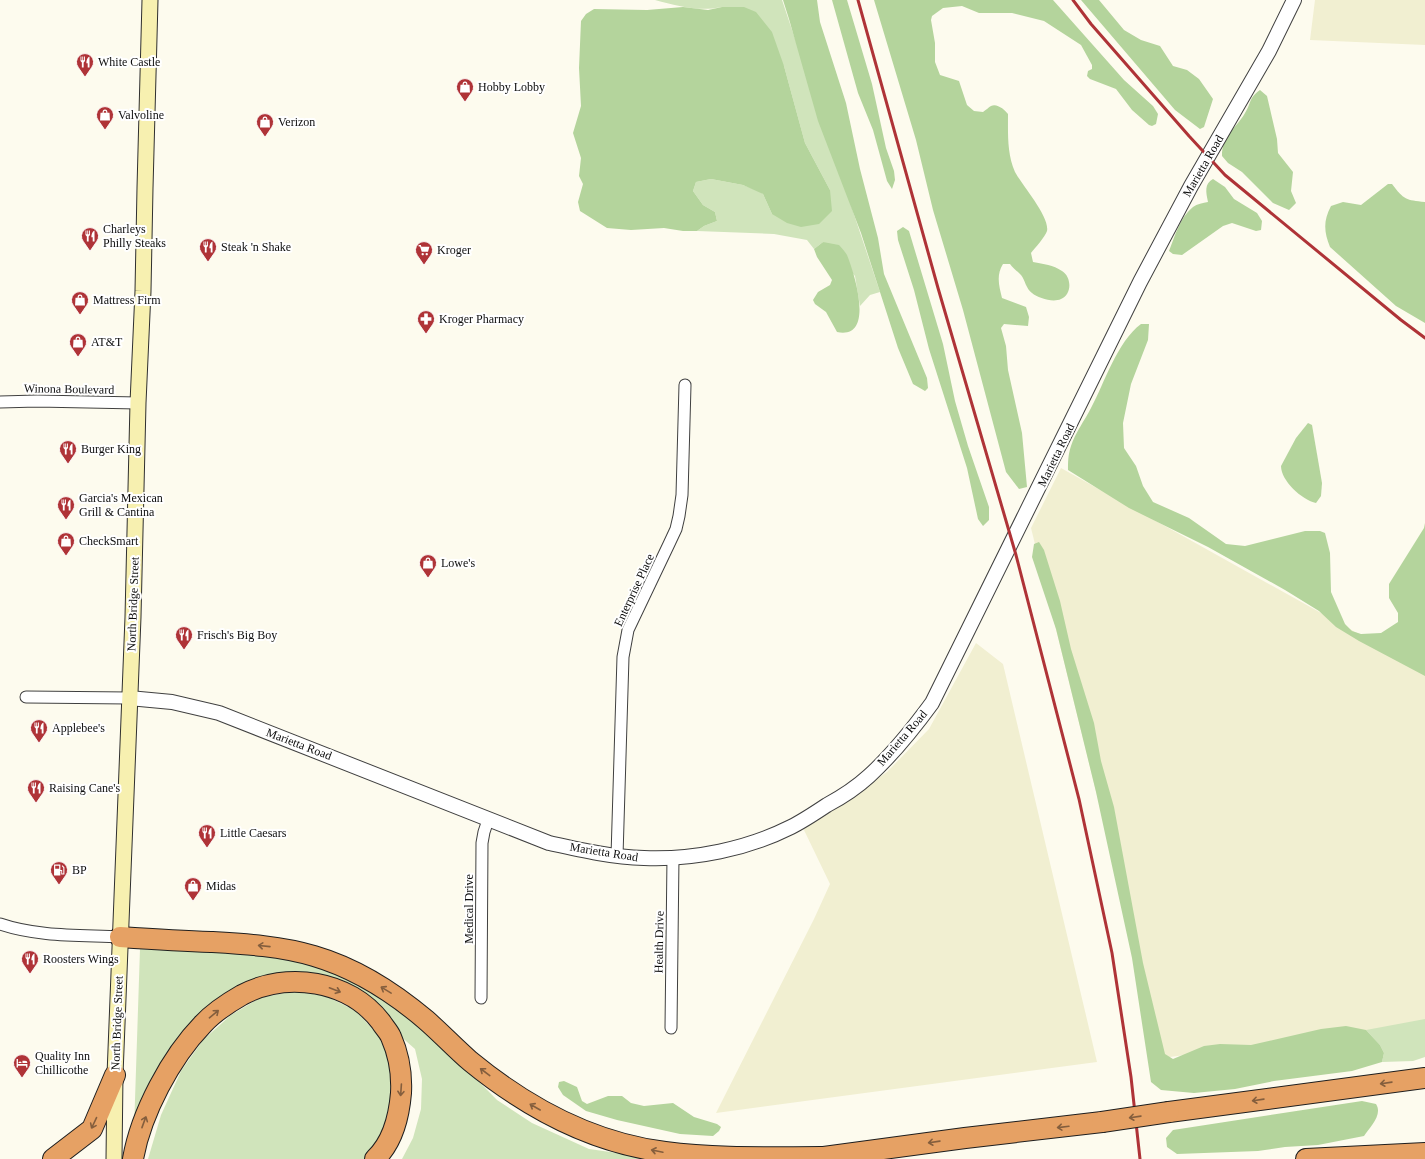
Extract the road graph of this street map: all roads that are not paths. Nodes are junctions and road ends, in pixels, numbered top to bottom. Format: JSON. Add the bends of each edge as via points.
{"nodes":[{"id":1,"x":150,"y":0,"type":"edge"},
{"id":2,"x":1294,"y":0,"type":"edge"},
{"id":3,"x":685,"y":385,"type":"dead end"},
{"id":4,"x":0,"y":402,"type":"edge"},
{"id":5,"x":138,"y":403,"type":"junction"},
{"id":6,"x":26,"y":696,"type":"dead end"},
{"id":7,"x":129,"y":698,"type":"junction"},
{"id":8,"x":488,"y":820,"type":"junction"},
{"id":9,"x":617,"y":856,"type":"junction"},
{"id":10,"x":673,"y":857,"type":"junction"},
{"id":11,"x":0,"y":924,"type":"edge"},
{"id":12,"x":120,"y":938,"type":"junction"},
{"id":13,"x":481,"y":998,"type":"dead end"},
{"id":14,"x":671,"y":1028,"type":"dead end"},
{"id":15,"x":115,"y":1074,"type":"junction"},
{"id":16,"x":1425,"y":1078,"type":"edge"},
{"id":17,"x":1425,"y":1153,"type":"edge"},
{"id":18,"x":815,"y":1158,"type":"edge"},
{"id":19,"x":53,"y":1159,"type":"edge"},
{"id":20,"x":114,"y":1159,"type":"edge"},
{"id":21,"x":133,"y":1159,"type":"edge"},
{"id":22,"x":375,"y":1159,"type":"edge"},
{"id":23,"x":1306,"y":1159,"type":"edge"}],
"edges":[{"from":1,"to":5,"type":"main road","name":"North Bridge Street","via":[[144,283]]},
{"from":2,"to":10,"type":"street","name":"Marietta Road","via":[[1269,51],[1191,186],[1140,282],[932,703],[894,751],[868,776],[812,815],[790,827],[739,846]]},
{"from":3,"to":9,"type":"street","name":"Enterprise Place","via":[[682,495],[676,530],[628,630],[625,642]]},
{"from":4,"to":5,"type":"street","name":"Winona Boulevard"},
{"from":5,"to":7,"type":"main road","name":"North Bridge Street"},
{"from":6,"to":7,"type":"street"},
{"from":7,"to":8,"type":"street","name":"Marietta Road","via":[[172,702],[219,714],[349,763]]},
{"from":7,"to":12,"type":"main road","name":"North Bridge Street"},
{"from":8,"to":9,"type":"street","name":"Marietta Road","via":[[549,843]]},
{"from":8,"to":13,"type":"street","name":"Medical Drive","via":[[482,843]]},
{"from":9,"to":10,"type":"street","name":"Marietta Road"},
{"from":10,"to":14,"type":"street","name":"Health Drive"},
{"from":11,"to":12,"type":"street","via":[[38,933]]},
{"from":12,"to":15,"type":"main road","name":"North Bridge Street"},
{"from":18,"to":12,"type":"highway","one_way":true,"via":[[706,1156],[663,1152],[589,1132],[547,1114],[517,1096],[470,1061],[391,992],[359,974],[314,956],[275,948]]},
{"from":15,"to":19,"type":"highway","one_way":true,"via":[[92,1129]]},
{"from":15,"to":20,"type":"main road","name":"North Bridge Street"},
{"from":16,"to":18,"type":"highway","one_way":true,"bridge":true},
{"from":17,"to":23,"type":"highway"},
{"from":21,"to":22,"type":"highway","one_way":true,"via":[[147,1112],[168,1072],[186,1044],[204,1023],[243,995],[270,984],[296,981],[320,985],[360,1001],[391,1036],[399,1060],[400,1108],[388,1140]]}]}
